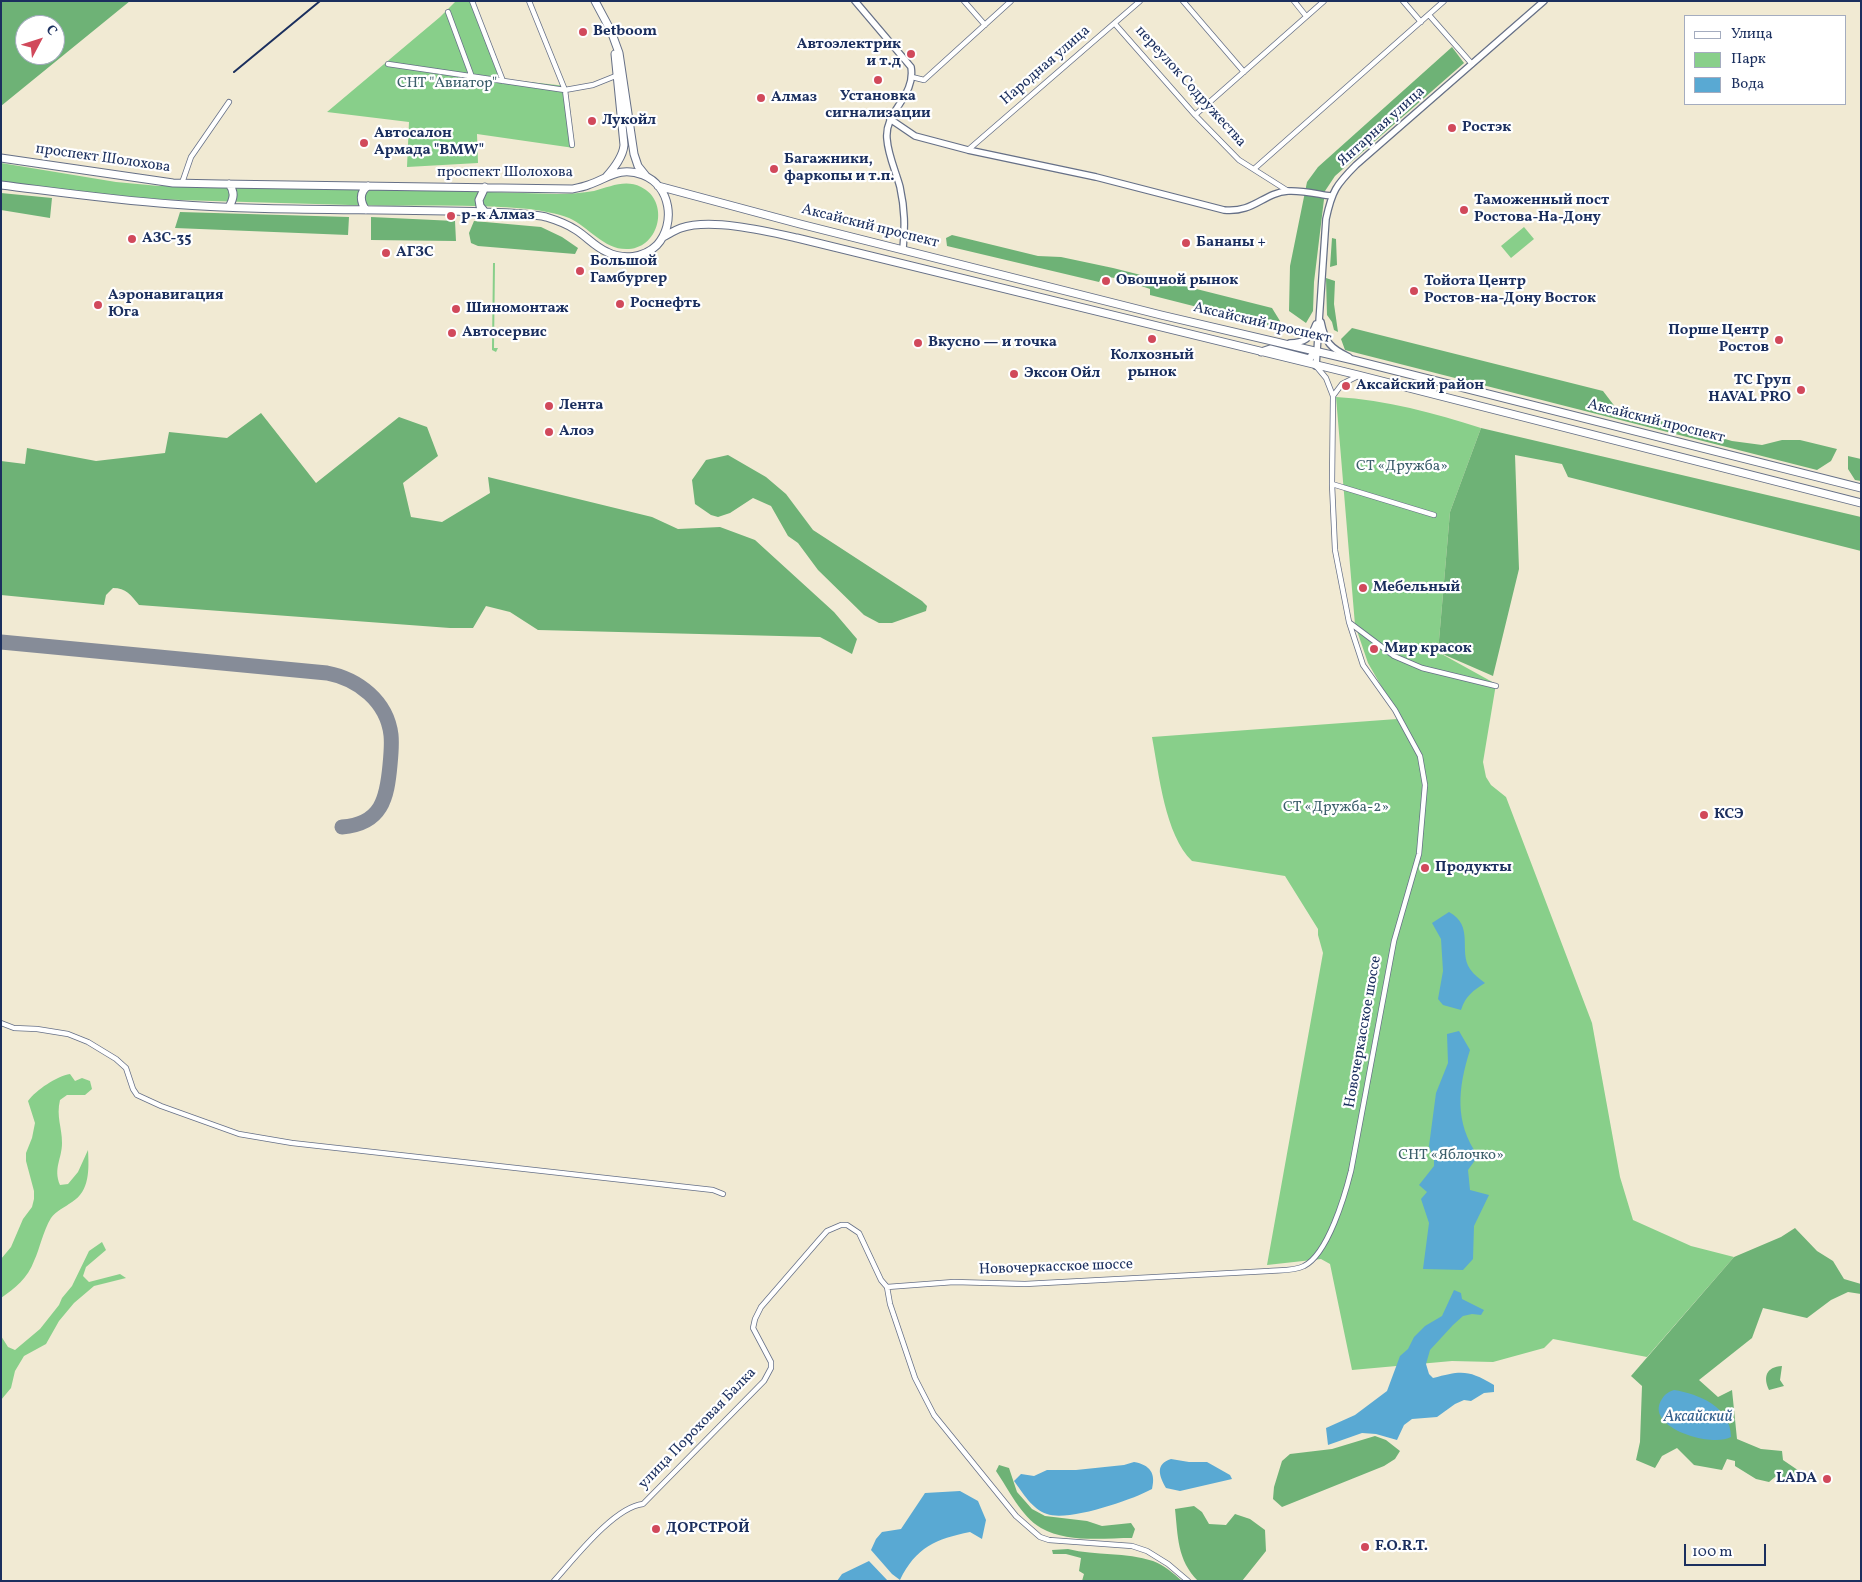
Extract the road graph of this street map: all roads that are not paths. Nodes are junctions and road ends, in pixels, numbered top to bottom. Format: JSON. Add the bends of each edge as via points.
{"nodes":[{"id":1,"x":472,"y":1,"type":"edge"},
{"id":2,"x":528,"y":1,"type":"edge"},
{"id":3,"x":595,"y":1,"type":"edge"},
{"id":4,"x":856,"y":1,"type":"edge"},
{"id":5,"x":964,"y":1,"type":"edge"},
{"id":6,"x":1011,"y":1,"type":"edge"},
{"id":7,"x":1140,"y":1,"type":"edge"},
{"id":8,"x":1184,"y":1,"type":"edge"},
{"id":9,"x":1294,"y":1,"type":"edge"},
{"id":10,"x":1324,"y":1,"type":"edge"},
{"id":11,"x":1403,"y":1,"type":"edge"},
{"id":12,"x":1444,"y":1,"type":"edge"},
{"id":13,"x":1544,"y":1,"type":"edge"},
{"id":14,"x":448,"y":12,"type":"dead end"},
{"id":15,"x":1429,"y":15,"type":"junction"},
{"id":16,"x":1306,"y":16,"type":"junction"},
{"id":17,"x":1421,"y":22,"type":"junction"},
{"id":18,"x":1115,"y":24,"type":"junction"},
{"id":19,"x":985,"y":25,"type":"junction"},
{"id":20,"x":611,"y":31,"type":"junction"},
{"id":21,"x":388,"y":64,"type":"dead end"},
{"id":22,"x":1472,"y":64,"type":"junction"},
{"id":23,"x":1244,"y":72,"type":"junction"},
{"id":24,"x":618,"y":75,"type":"junction"},
{"id":25,"x":472,"y":77,"type":"junction"},
{"id":26,"x":912,"y":78,"type":"junction"},
{"id":27,"x":503,"y":81,"type":"junction"},
{"id":28,"x":565,"y":90,"type":"junction"},
{"id":29,"x":229,"y":102,"type":"dead end"},
{"id":30,"x":1195,"y":115,"type":"junction"},
{"id":31,"x":890,"y":118,"type":"junction"},
{"id":32,"x":572,"y":146,"type":"dead end"},
{"id":33,"x":968,"y":150,"type":"junction"},
{"id":34,"x":1,"y":158,"type":"edge"},
{"id":35,"x":1254,"y":169,"type":"junction"},
{"id":36,"x":646,"y":176,"type":"junction"},
{"id":37,"x":606,"y":177,"type":"junction"},
{"id":38,"x":182,"y":183,"type":"junction"},
{"id":39,"x":229,"y":184,"type":"junction"},
{"id":40,"x":1,"y":185,"type":"edge"},
{"id":41,"x":368,"y":186,"type":"junction"},
{"id":42,"x":658,"y":186,"type":"junction"},
{"id":43,"x":485,"y":187,"type":"junction"},
{"id":44,"x":1288,"y":191,"type":"junction"},
{"id":45,"x":1331,"y":196,"type":"junction"},
{"id":46,"x":229,"y":207,"type":"junction"},
{"id":47,"x":366,"y":210,"type":"junction"},
{"id":48,"x":485,"y":212,"type":"junction"},
{"id":49,"x":663,"y":237,"type":"junction"},
{"id":50,"x":903,"y":249,"type":"junction"},
{"id":51,"x":1319,"y":315,"type":"junction"},
{"id":52,"x":1285,"y":343,"type":"junction"},
{"id":53,"x":1316,"y":351,"type":"junction"},
{"id":54,"x":1261,"y":352,"type":"junction"},
{"id":55,"x":1353,"y":360,"type":"junction"},
{"id":56,"x":1316,"y":366,"type":"junction"},
{"id":57,"x":1358,"y":376,"type":"junction"},
{"id":58,"x":1333,"y":396,"type":"junction"},
{"id":59,"x":1332,"y":484,"type":"junction"},
{"id":60,"x":1861,"y":488,"type":"edge"},
{"id":61,"x":1861,"y":503,"type":"edge"},
{"id":62,"x":1434,"y":515,"type":"dead end"},
{"id":63,"x":1349,"y":622,"type":"junction"},
{"id":64,"x":1496,"y":686,"type":"dead end"},
{"id":65,"x":1,"y":1023,"type":"edge"},
{"id":66,"x":723,"y":1194,"type":"dead end"},
{"id":67,"x":887,"y":1287,"type":"junction"},
{"id":68,"x":554,"y":1581,"type":"edge"},
{"id":69,"x":1188,"y":1581,"type":"edge"}],
"edges":[{"from":1,"to":27,"type":"street"},
{"from":2,"to":28,"type":"street"},
{"from":3,"to":20,"type":"main road"},
{"from":4,"to":26,"type":"street","via":[[910,67]]},
{"from":5,"to":19,"type":"street"},
{"from":6,"to":19,"type":"street"},
{"from":7,"to":18,"type":"street","name":"Народная улица"},
{"from":8,"to":23,"type":"street"},
{"from":9,"to":16,"type":"street"},
{"from":10,"to":16,"type":"street"},
{"from":11,"to":17,"type":"street"},
{"from":12,"to":15,"type":"street"},
{"from":13,"to":22,"type":"street","name":"Янтарная улица"},
{"from":14,"to":25,"type":"street"},
{"from":15,"to":17,"type":"street"},
{"from":15,"to":22,"type":"street"},
{"from":16,"to":23,"type":"street"},
{"from":17,"to":35,"type":"street"},
{"from":18,"to":30,"type":"street","name":"переулок Содружества"},
{"from":18,"to":33,"type":"street","name":"Народная улица"},
{"from":19,"to":26,"type":"street","via":[[924,80]]},
{"from":20,"to":24,"type":"main road"},
{"from":20,"to":36,"type":"main road","via":[[623,72],[634,154]]},
{"from":21,"to":25,"type":"street"},
{"from":22,"to":45,"type":"street","name":"Янтарная улица","via":[[1356,165],[1335,187]]},
{"from":23,"to":30,"type":"street"},
{"from":24,"to":28,"type":"street","via":[[593,85]]},
{"from":24,"to":37,"type":"main road","via":[[624,150]]},
{"from":25,"to":27,"type":"street"},
{"from":26,"to":31,"type":"street"},
{"from":27,"to":28,"type":"street"},
{"from":28,"to":32,"type":"street"},
{"from":29,"to":38,"type":"street","via":[[191,158]]},
{"from":30,"to":35,"type":"street","name":"переулок Содружества","via":[[1239,160]]},
{"from":31,"to":33,"type":"street","via":[[915,136]]},
{"from":31,"to":50,"type":"street","via":[[886,138],[905,217]]},
{"from":33,"to":44,"type":"street","via":[[1096,176],[1224,210],[1250,207]]},
{"from":34,"to":38,"type":"main road","name":"проспект Шолохова"},
{"from":35,"to":44,"type":"street","name":"переулок Содружества"},
{"from":36,"to":37,"type":"main road","name":"проспект Шолохова","via":[[621,172]]},
{"from":36,"to":42,"type":"main road"},
{"from":37,"to":43,"type":"main road","name":"проспект Шолохова","via":[[572,189]]},
{"from":38,"to":39,"type":"main road","name":"проспект Шолохова"},
{"from":39,"to":41,"type":"main road","name":"проспект Шолохова"},
{"from":39,"to":46,"type":"main road","via":[[234,197]]},
{"from":40,"to":46,"type":"main road"},
{"from":41,"to":43,"type":"main road","name":"проспект Шолохова"},
{"from":41,"to":47,"type":"main road","via":[[361,197]]},
{"from":42,"to":49,"type":"main road","via":[[668,204],[669,223]]},
{"from":42,"to":50,"type":"main road","name":"Аксайский проспект"},
{"from":43,"to":48,"type":"main road","via":[[479,200]]},
{"from":44,"to":45,"type":"street","name":"переулок Содружества"},
{"from":45,"to":51,"type":"street","name":"Янтарная улица","via":[[1326,219]]},
{"from":46,"to":47,"type":"main road"},
{"from":47,"to":48,"type":"main road"},
{"from":48,"to":49,"type":"main road","via":[[545,217],[566,224],[607,252],[622,257],[645,253]]},
{"from":49,"to":54,"type":"main road","name":"Аксайский проспект","via":[[694,225],[746,227]]},
{"from":50,"to":52,"type":"main road","name":"Аксайский проспект"},
{"from":51,"to":52,"type":"street","name":"Янтарная улица","via":[[1308,338],[1300,343]]},
{"from":51,"to":53,"type":"street","name":"Янтарная улица"},
{"from":51,"to":55,"type":"street","name":"Янтарная улица","via":[[1323,332],[1333,349]]},
{"from":52,"to":53,"type":"main road","name":"Аксайский проспект"},
{"from":53,"to":54,"type":"main road","via":[[1309,359],[1270,349]]},
{"from":53,"to":55,"type":"main road","name":"Аксайский проспект"},
{"from":53,"to":56,"type":"street","name":"Янтарная улица"},
{"from":54,"to":56,"type":"main road","name":"Аксайский проспект"},
{"from":55,"to":60,"type":"main road","name":"Аксайский проспект"},
{"from":56,"to":57,"type":"main road","name":"Аксайский проспект"},
{"from":56,"to":58,"type":"street","via":[[1326,378]]},
{"from":57,"to":58,"type":"street","via":[[1342,384]]},
{"from":57,"to":61,"type":"main road","name":"Аксайский проспект"},
{"from":58,"to":59,"type":"street","name":"Новочеркасское шоссе"},
{"from":59,"to":62,"type":"street"},
{"from":59,"to":63,"type":"street","name":"Новочеркасское шоссе","via":[[1335,550]]},
{"from":63,"to":64,"type":"street","via":[[1394,656],[1422,668]]},
{"from":63,"to":67,"type":"street","name":"Новочеркасское шоссе","via":[[1363,665],[1395,710],[1420,756],[1425,805],[1420,854],[1394,942],[1351,1171],[1344,1199],[1321,1247],[1302,1267],[1269,1271],[1025,1284],[954,1282]]},
{"from":65,"to":66,"type":"street","via":[[14,1028],[68,1034],[88,1042],[126,1068],[137,1095],[239,1134],[292,1143],[714,1190]]},
{"from":67,"to":68,"type":"street","name":"улица Пороховая Балка","via":[[855,1228],[840,1225],[827,1231],[755,1319],[754,1332],[771,1362],[764,1381],[643,1504],[633,1505],[605,1526]]},
{"from":67,"to":69,"type":"street","via":[[915,1378],[934,1414],[1016,1516],[1040,1537],[1050,1540],[1147,1550]]}]}
